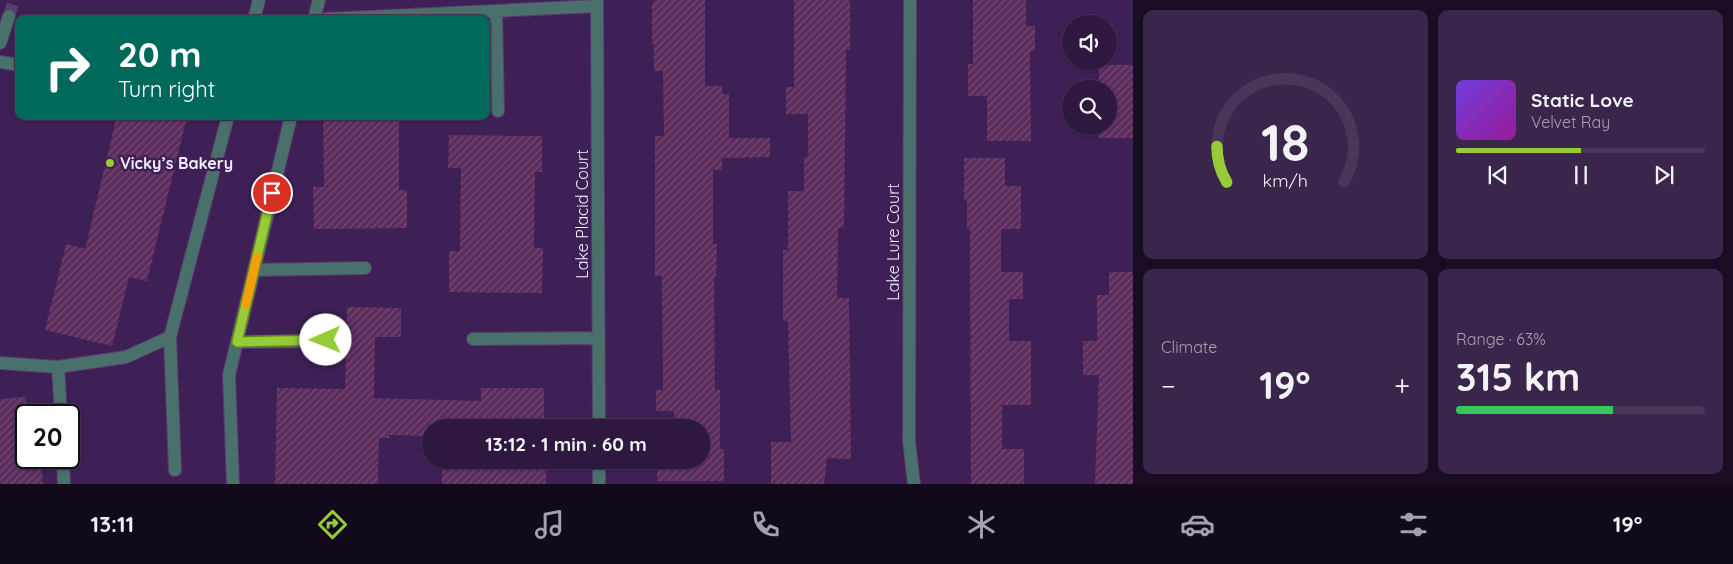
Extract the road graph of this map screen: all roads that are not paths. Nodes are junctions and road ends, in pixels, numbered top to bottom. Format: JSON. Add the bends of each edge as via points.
{"nodes":[{"id":1,"x":259,"y":0,"type":"edge"},
{"id":2,"x":319,"y":0,"type":"edge"},
{"id":3,"x":910,"y":0,"type":"edge"},
{"id":4,"x":597,"y":3,"type":"edge"},
{"id":5,"x":496,"y":11,"type":"junction"},
{"id":6,"x":255,"y":15,"type":"edge"},
{"id":7,"x":315,"y":15,"type":"edge"},
{"id":8,"x":411,"y":15,"type":"edge"},
{"id":9,"x":9,"y":16,"type":"tunnel mouth"},
{"id":10,"x":0,"y":43,"type":"edge"},
{"id":11,"x":0,"y":62,"type":"edge"},
{"id":12,"x":15,"y":64,"type":"edge"},
{"id":13,"x":498,"y":111,"type":"dead end"},
{"id":14,"x":227,"y":120,"type":"edge"},
{"id":15,"x":290,"y":120,"type":"edge"},
{"id":16,"x":365,"y":268,"type":"dead end"},
{"id":17,"x":254,"y":270,"type":"junction"},
{"id":18,"x":170,"y":337,"type":"junction"},
{"id":19,"x":598,"y":338,"type":"junction"},
{"id":20,"x":473,"y":339,"type":"dead end"},
{"id":21,"x":326,"y":340,"type":"dead end"},
{"id":22,"x":237,"y":342,"type":"junction"},
{"id":23,"x":0,"y":363,"type":"edge"},
{"id":24,"x":58,"y":367,"type":"junction"},
{"id":25,"x":60,"y":404,"type":"edge"},
{"id":26,"x":599,"y":419,"type":"edge"},
{"id":27,"x":63,"y":469,"type":"edge"},
{"id":28,"x":599,"y":469,"type":"edge"},
{"id":29,"x":175,"y":470,"type":"dead end"},
{"id":30,"x":64,"y":484,"type":"edge"},
{"id":31,"x":233,"y":484,"type":"edge"},
{"id":32,"x":599,"y":484,"type":"edge"},
{"id":33,"x":914,"y":484,"type":"edge"}],
"edges":[{"from":1,"to":6,"type":"street"},
{"from":2,"to":7,"type":"street"},
{"from":3,"to":33,"type":"street","name":"Lake Lure Court","via":[[909,441]]},
{"from":4,"to":5,"type":"street"},
{"from":4,"to":19,"type":"street","name":"Lake Placid Court"},
{"from":5,"to":8,"type":"street"},
{"from":5,"to":13,"type":"street"},
{"from":9,"to":10,"type":"street"},
{"from":11,"to":12,"type":"street"},
{"from":14,"to":18,"type":"street"},
{"from":15,"to":17,"type":"street"},
{"from":16,"to":17,"type":"street"},
{"from":17,"to":22,"type":"street"},
{"from":18,"to":24,"type":"street","via":[[126,357]]},
{"from":18,"to":29,"type":"street"},
{"from":19,"to":20,"type":"street"},
{"from":19,"to":26,"type":"street","name":"Lake Placid Court"},
{"from":21,"to":22,"type":"street"},
{"from":22,"to":31,"type":"street","via":[[229,375]]},
{"from":23,"to":24,"type":"street"},
{"from":24,"to":25,"type":"street"},
{"from":27,"to":30,"type":"street"},
{"from":28,"to":32,"type":"street"}]}
